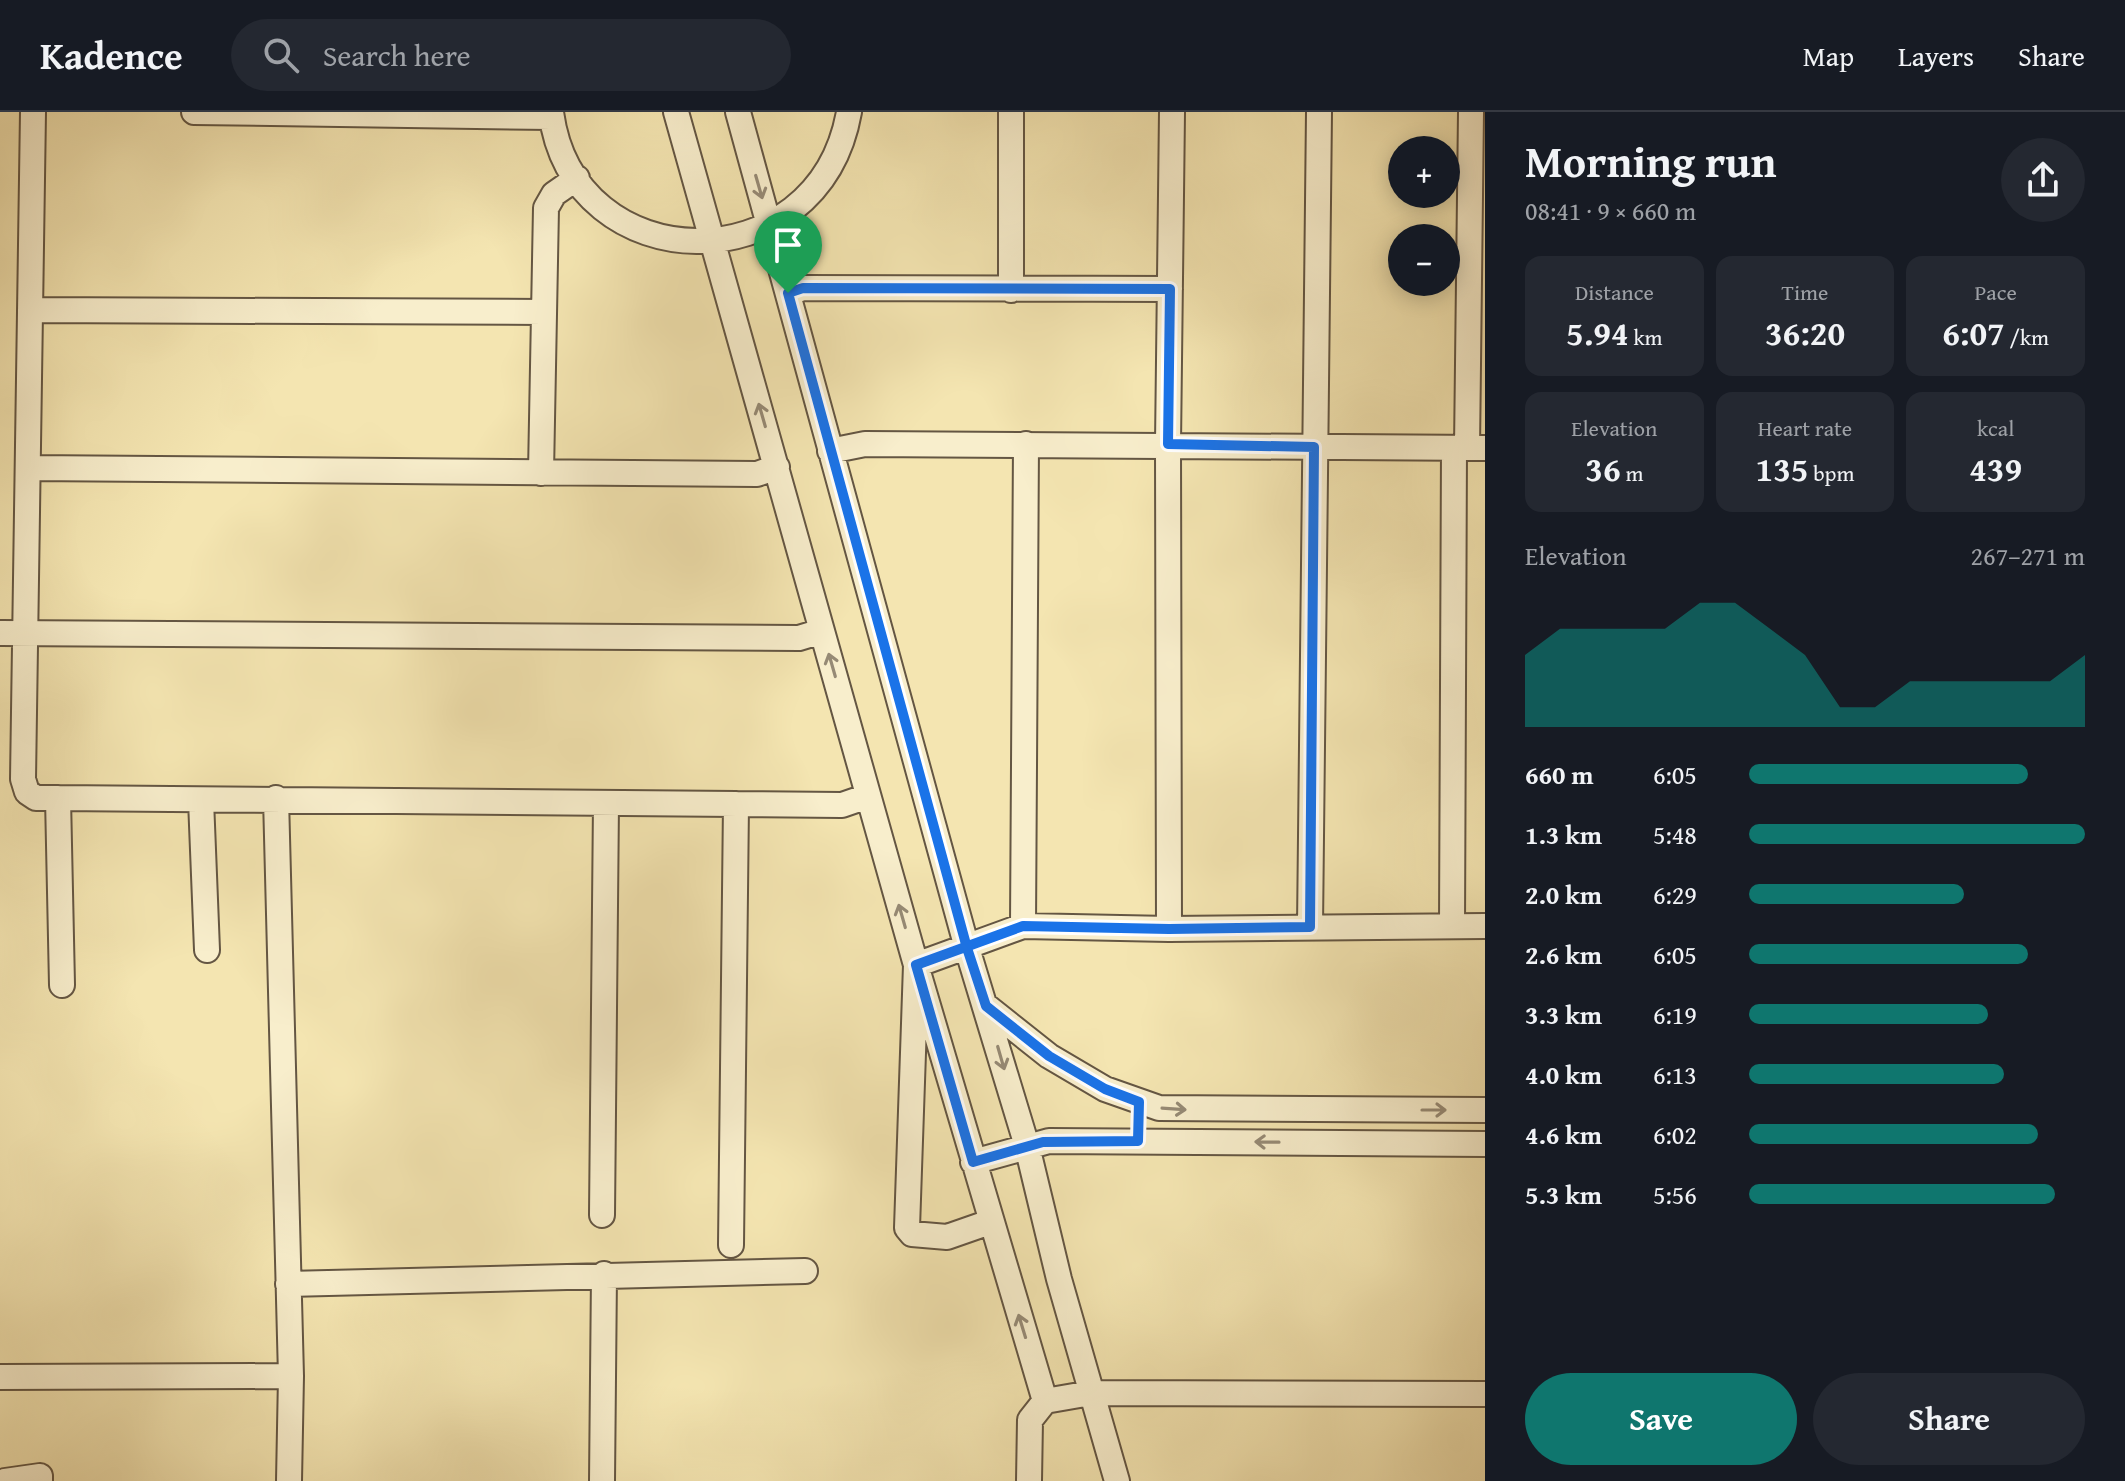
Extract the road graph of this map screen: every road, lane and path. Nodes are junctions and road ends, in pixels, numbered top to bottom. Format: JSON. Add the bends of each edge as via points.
{"nodes":[{"id":1,"x":33,"y":112,"type":"edge"},
{"id":2,"x":198,"y":112,"type":"edge"},
{"id":3,"x":676,"y":112,"type":"edge"},
{"id":4,"x":738,"y":112,"type":"edge"},
{"id":5,"x":849,"y":112,"type":"edge"},
{"id":6,"x":1011,"y":112,"type":"edge"},
{"id":7,"x":1172,"y":112,"type":"edge"},
{"id":8,"x":1319,"y":112,"type":"edge"},
{"id":9,"x":1471,"y":112,"type":"edge"},
{"id":10,"x":551,"y":114,"type":"edge"},
{"id":11,"x":577,"y":178,"type":"junction"},
{"id":12,"x":770,"y":225,"type":"junction"},
{"id":13,"x":712,"y":242,"type":"junction"},
{"id":14,"x":1170,"y":289,"type":"junction"},
{"id":15,"x":1011,"y":290,"type":"junction"},
{"id":16,"x":788,"y":293,"type":"junction"},
{"id":17,"x":30,"y":310,"type":"junction"},
{"id":18,"x":543,"y":312,"type":"junction"},
{"id":19,"x":1026,"y":444,"type":"junction"},
{"id":20,"x":1168,"y":444,"type":"junction"},
{"id":21,"x":1314,"y":447,"type":"junction"},
{"id":22,"x":1469,"y":448,"type":"edge"},
{"id":23,"x":830,"y":451,"type":"junction"},
{"id":24,"x":777,"y":467,"type":"junction"},
{"id":25,"x":29,"y":468,"type":"junction"},
{"id":26,"x":541,"y":473,"type":"junction"},
{"id":27,"x":822,"y":631,"type":"junction"},
{"id":28,"x":0,"y":633,"type":"edge"},
{"id":29,"x":26,"y":633,"type":"junction"},
{"id":30,"x":868,"y":796,"type":"junction"},
{"id":31,"x":58,"y":798,"type":"junction"},
{"id":32,"x":276,"y":798,"type":"junction"},
{"id":33,"x":201,"y":800,"type":"junction"},
{"id":34,"x":606,"y":803,"type":"junction"},
{"id":35,"x":736,"y":804,"type":"junction"},
{"id":36,"x":1023,"y":926,"type":"junction"},
{"id":37,"x":1452,"y":926,"type":"junction"},
{"id":38,"x":1485,"y":926,"type":"edge"},
{"id":39,"x":1310,"y":927,"type":"junction"},
{"id":40,"x":1169,"y":929,"type":"junction"},
{"id":41,"x":967,"y":948,"type":"junction"},
{"id":42,"x":207,"y":950,"type":"dead end"},
{"id":43,"x":916,"y":965,"type":"junction"},
{"id":44,"x":62,"y":985,"type":"dead end"},
{"id":45,"x":986,"y":1006,"type":"junction"},
{"id":46,"x":1139,"y":1102,"type":"junction"},
{"id":47,"x":1313,"y":1109,"type":"junction"},
{"id":48,"x":1485,"y":1110,"type":"edge"},
{"id":49,"x":1138,"y":1141,"type":"junction"},
{"id":50,"x":1312,"y":1143,"type":"junction"},
{"id":51,"x":1485,"y":1144,"type":"edge"},
{"id":52,"x":1027,"y":1146,"type":"junction"},
{"id":53,"x":973,"y":1162,"type":"junction"},
{"id":54,"x":602,"y":1215,"type":"dead end"},
{"id":55,"x":990,"y":1222,"type":"junction"},
{"id":56,"x":731,"y":1245,"type":"dead end"},
{"id":57,"x":805,"y":1271,"type":"dead end"},
{"id":58,"x":604,"y":1274,"type":"junction"},
{"id":59,"x":288,"y":1284,"type":"junction"},
{"id":60,"x":291,"y":1376,"type":"junction"},
{"id":61,"x":0,"y":1377,"type":"edge"},
{"id":62,"x":1091,"y":1393,"type":"junction"},
{"id":63,"x":1485,"y":1394,"type":"edge"},
{"id":64,"x":1045,"y":1401,"type":"junction"},
{"id":65,"x":5,"y":1481,"type":"edge"},
{"id":66,"x":40,"y":1481,"type":"edge"},
{"id":67,"x":289,"y":1481,"type":"edge"},
{"id":68,"x":602,"y":1481,"type":"edge"},
{"id":69,"x":1029,"y":1481,"type":"edge"},
{"id":70,"x":1117,"y":1481,"type":"edge"}],
"edges":[{"from":1,"to":17,"type":"street"},
{"from":2,"to":10,"type":"street"},
{"from":3,"to":13,"type":"street"},
{"from":4,"to":12,"type":"street","one_way":true},
{"from":5,"to":12,"type":"street","via":[[825,176],[791,212]]},
{"from":6,"to":15,"type":"street"},
{"from":7,"to":14,"type":"street"},
{"from":8,"to":21,"type":"street"},
{"from":9,"to":22,"type":"street"},
{"from":10,"to":11,"type":"street"},
{"from":11,"to":13,"type":"street","via":[[594,198],[636,228],[673,239]]},
{"from":11,"to":18,"type":"street","via":[[554,194],[546,208]]},
{"from":12,"to":13,"type":"street"},
{"from":12,"to":16,"type":"street"},
{"from":24,"to":13,"type":"street","one_way":true},
{"from":14,"to":15,"type":"street"},
{"from":14,"to":20,"type":"street"},
{"from":15,"to":16,"type":"street","via":[[803,288]]},
{"from":16,"to":23,"type":"street"},
{"from":17,"to":18,"type":"street"},
{"from":17,"to":25,"type":"street"},
{"from":18,"to":26,"type":"street"},
{"from":19,"to":20,"type":"street"},
{"from":19,"to":23,"type":"street","via":[[865,444]]},
{"from":19,"to":36,"type":"street"},
{"from":20,"to":21,"type":"street"},
{"from":20,"to":40,"type":"street"},
{"from":21,"to":22,"type":"street"},
{"from":21,"to":39,"type":"street"},
{"from":22,"to":37,"type":"street"},
{"from":23,"to":41,"type":"street"},
{"from":24,"to":26,"type":"street","via":[[757,474]]},
{"from":24,"to":27,"type":"street"},
{"from":25,"to":26,"type":"street"},
{"from":25,"to":29,"type":"street"},
{"from":27,"to":29,"type":"street","via":[[799,638]]},
{"from":30,"to":27,"type":"street","one_way":true},
{"from":28,"to":29,"type":"street"},
{"from":29,"to":31,"type":"street","via":[[23,779],[27,792],[36,798]]},
{"from":30,"to":35,"type":"street","via":[[842,805]]},
{"from":43,"to":30,"type":"street","one_way":true},
{"from":31,"to":33,"type":"street"},
{"from":31,"to":44,"type":"street"},
{"from":32,"to":33,"type":"street"},
{"from":32,"to":34,"type":"street"},
{"from":32,"to":59,"type":"street"},
{"from":33,"to":42,"type":"street"},
{"from":34,"to":35,"type":"street"},
{"from":34,"to":54,"type":"street"},
{"from":35,"to":56,"type":"street"},
{"from":36,"to":40,"type":"street"},
{"from":36,"to":41,"type":"street"},
{"from":37,"to":38,"type":"street"},
{"from":37,"to":39,"type":"street"},
{"from":39,"to":40,"type":"street"},
{"from":41,"to":43,"type":"street"},
{"from":41,"to":45,"type":"street"},
{"from":43,"to":53,"type":"street"},
{"from":43,"to":55,"type":"street","via":[[907,1228],[912,1234],[936,1238]]},
{"from":45,"to":46,"type":"street","via":[[1049,1056]]},
{"from":45,"to":52,"type":"street","one_way":true},
{"from":46,"to":47,"type":"street","one_way":true,"via":[[1179,1110]]},
{"from":46,"to":49,"type":"street"},
{"from":47,"to":48,"type":"street","one_way":true},
{"from":47,"to":50,"type":"street"},
{"from":50,"to":49,"type":"street","one_way":true},
{"from":49,"to":52,"type":"street","via":[[1049,1141]]},
{"from":50,"to":51,"type":"street"},
{"from":52,"to":53,"type":"street"},
{"from":52,"to":62,"type":"street"},
{"from":53,"to":55,"type":"street"},
{"from":64,"to":55,"type":"street","one_way":true},
{"from":57,"to":58,"type":"street"},
{"from":58,"to":59,"type":"street"},
{"from":58,"to":68,"type":"street"},
{"from":59,"to":60,"type":"street"},
{"from":60,"to":61,"type":"street"},
{"from":60,"to":67,"type":"street"},
{"from":62,"to":63,"type":"street"},
{"from":62,"to":64,"type":"street"},
{"from":62,"to":70,"type":"street"},
{"from":64,"to":69,"type":"street","via":[[1030,1420]]},
{"from":65,"to":66,"type":"street","via":[[40,1476]]}]}
